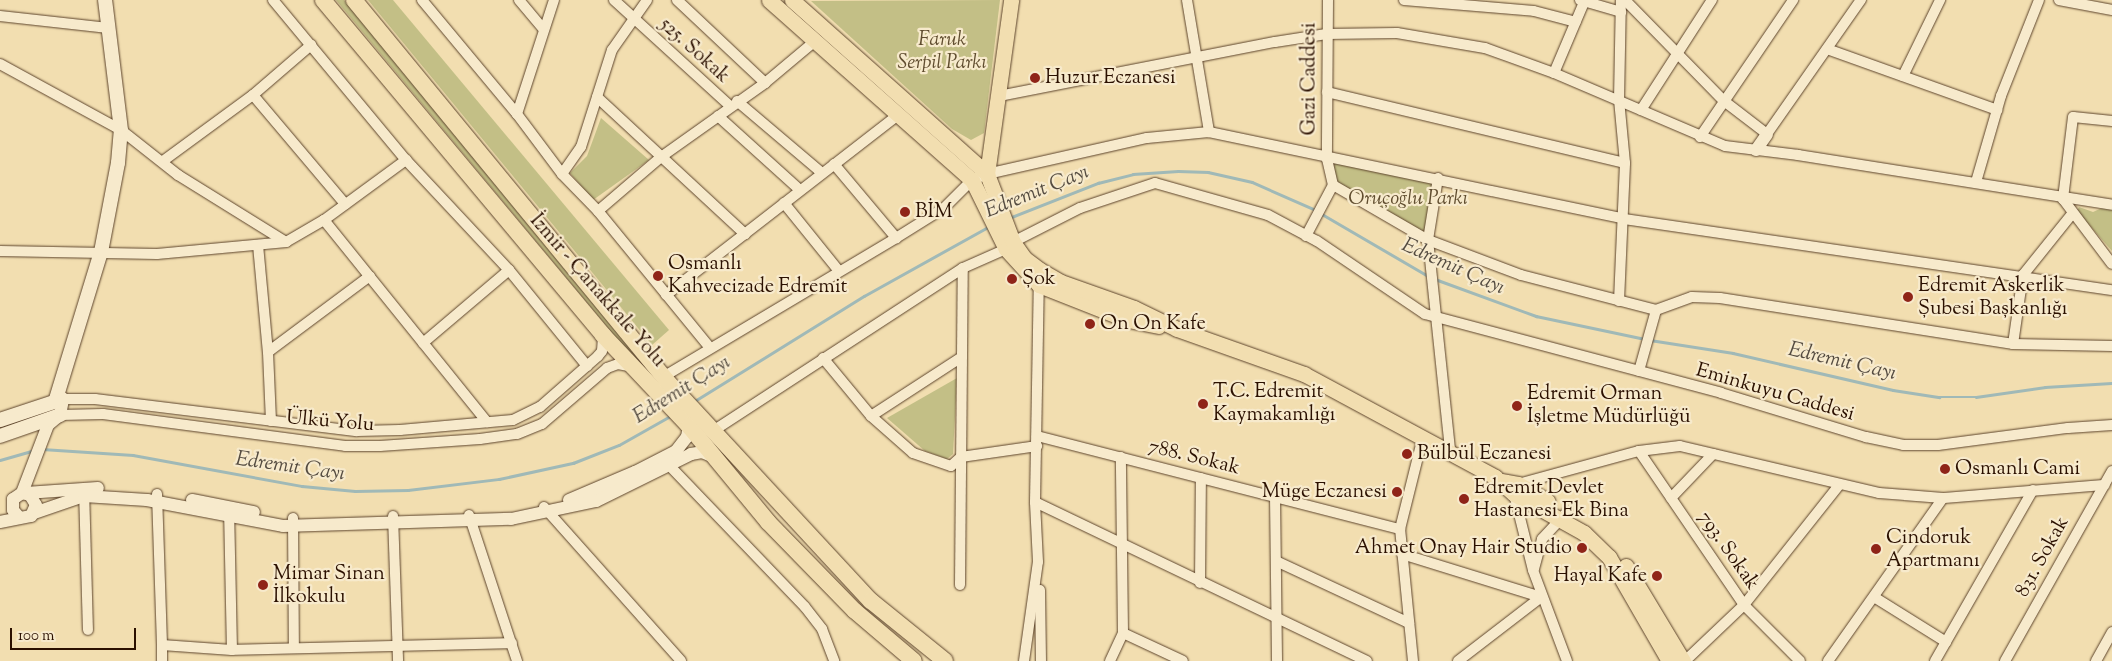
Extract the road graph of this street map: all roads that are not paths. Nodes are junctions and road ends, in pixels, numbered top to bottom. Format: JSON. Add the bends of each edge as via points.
{"nodes":[{"id":1,"x":105,"y":0,"type":"edge"},
{"id":2,"x":273,"y":0,"type":"edge"},
{"id":3,"x":323,"y":0,"type":"edge"},
{"id":4,"x":354,"y":0,"type":"edge"},
{"id":5,"x":422,"y":0,"type":"edge"},
{"id":6,"x":519,"y":0,"type":"edge"},
{"id":7,"x":554,"y":0,"type":"edge"},
{"id":8,"x":614,"y":0,"type":"edge"},
{"id":9,"x":647,"y":0,"type":"edge"},
{"id":10,"x":677,"y":0,"type":"edge"},
{"id":11,"x":769,"y":0,"type":"edge"},
{"id":12,"x":792,"y":0,"type":"edge"},
{"id":13,"x":1011,"y":0,"type":"edge"},
{"id":14,"x":1187,"y":0,"type":"edge"},
{"id":15,"x":1328,"y":0,"type":"edge"},
{"id":16,"x":1404,"y":0,"type":"edge"},
{"id":17,"x":1584,"y":0,"type":"edge"},
{"id":18,"x":1621,"y":0,"type":"edge"},
{"id":19,"x":1625,"y":0,"type":"edge"},
{"id":20,"x":1712,"y":0,"type":"edge"},
{"id":21,"x":1793,"y":0,"type":"edge"},
{"id":22,"x":1861,"y":0,"type":"edge"},
{"id":23,"x":1940,"y":0,"type":"edge"},
{"id":24,"x":2039,"y":0,"type":"edge"},
{"id":25,"x":2059,"y":0,"type":"edge"},
{"id":26,"x":2112,"y":10,"type":"edge"},
{"id":27,"x":1621,"y":12,"type":"junction"},
{"id":28,"x":0,"y":16,"type":"edge"},
{"id":29,"x":632,"y":18,"type":"junction"},
{"id":30,"x":1576,"y":22,"type":"junction"},
{"id":31,"x":108,"y":28,"type":"junction"},
{"id":32,"x":543,"y":29,"type":"junction"},
{"id":33,"x":1326,"y":34,"type":"junction"},
{"id":34,"x":815,"y":41,"type":"junction"},
{"id":35,"x":311,"y":45,"type":"junction"},
{"id":36,"x":1827,"y":49,"type":"junction"},
{"id":37,"x":1678,"y":57,"type":"junction"},
{"id":38,"x":1196,"y":60,"type":"junction"},
{"id":39,"x":0,"y":64,"type":"edge"},
{"id":40,"x":1554,"y":73,"type":"junction"},
{"id":41,"x":1903,"y":76,"type":"junction"},
{"id":42,"x":765,"y":82,"type":"junction"},
{"id":43,"x":1328,"y":92,"type":"junction"},
{"id":44,"x":253,"y":95,"type":"junction"},
{"id":45,"x":999,"y":96,"type":"junction"},
{"id":46,"x":597,"y":98,"type":"junction"},
{"id":47,"x":1619,"y":100,"type":"junction"},
{"id":48,"x":1724,"y":101,"type":"junction"},
{"id":49,"x":734,"y":104,"type":"junction"},
{"id":50,"x":1640,"y":110,"type":"junction"},
{"id":51,"x":1997,"y":110,"type":"junction"},
{"id":52,"x":517,"y":114,"type":"junction"},
{"id":53,"x":898,"y":114,"type":"junction"},
{"id":54,"x":718,"y":116,"type":"junction"},
{"id":55,"x":2112,"y":121,"type":"edge"},
{"id":56,"x":121,"y":130,"type":"junction"},
{"id":57,"x":1210,"y":132,"type":"junction"},
{"id":58,"x":1767,"y":134,"type":"junction"},
{"id":59,"x":1700,"y":137,"type":"junction"},
{"id":60,"x":1756,"y":150,"type":"junction"},
{"id":61,"x":661,"y":157,"type":"junction"},
{"id":62,"x":1327,"y":159,"type":"junction"},
{"id":63,"x":406,"y":160,"type":"junction"},
{"id":64,"x":163,"y":161,"type":"junction"},
{"id":65,"x":1625,"y":162,"type":"junction"},
{"id":66,"x":834,"y":164,"type":"junction"},
{"id":67,"x":822,"y":173,"type":"junction"},
{"id":68,"x":562,"y":174,"type":"junction"},
{"id":69,"x":987,"y":174,"type":"junction"},
{"id":70,"x":1438,"y":178,"type":"junction"},
{"id":71,"x":972,"y":180,"type":"junction"},
{"id":72,"x":1976,"y":182,"type":"junction"},
{"id":73,"x":1333,"y":185,"type":"junction"},
{"id":74,"x":800,"y":190,"type":"junction"},
{"id":75,"x":988,"y":196,"type":"junction"},
{"id":76,"x":2063,"y":199,"type":"junction"},
{"id":77,"x":784,"y":203,"type":"junction"},
{"id":78,"x":345,"y":204,"type":"junction"},
{"id":79,"x":2112,"y":205,"type":"edge"},
{"id":80,"x":598,"y":211,"type":"junction"},
{"id":81,"x":2072,"y":214,"type":"junction"},
{"id":82,"x":1624,"y":219,"type":"junction"},
{"id":83,"x":324,"y":220,"type":"junction"},
{"id":84,"x":745,"y":234,"type":"junction"},
{"id":85,"x":1306,"y":236,"type":"junction"},
{"id":86,"x":896,"y":238,"type":"junction"},
{"id":87,"x":1428,"y":240,"type":"junction"},
{"id":88,"x":286,"y":242,"type":"junction"},
{"id":89,"x":1008,"y":242,"type":"junction"},
{"id":90,"x":258,"y":245,"type":"junction"},
{"id":91,"x":0,"y":250,"type":"edge"},
{"id":92,"x":101,"y":252,"type":"junction"},
{"id":93,"x":2112,"y":264,"type":"edge"},
{"id":94,"x":963,"y":268,"type":"junction"},
{"id":95,"x":509,"y":270,"type":"junction"},
{"id":96,"x":838,"y":270,"type":"junction"},
{"id":97,"x":2023,"y":275,"type":"junction"},
{"id":98,"x":370,"y":276,"type":"junction"},
{"id":99,"x":1039,"y":278,"type":"junction"},
{"id":100,"x":2112,"y":290,"type":"edge"},
{"id":101,"x":666,"y":295,"type":"junction"},
{"id":102,"x":1619,"y":300,"type":"junction"},
{"id":103,"x":1656,"y":310,"type":"junction"},
{"id":104,"x":1436,"y":312,"type":"junction"},
{"id":105,"x":603,"y":335,"type":"junction"},
{"id":106,"x":424,"y":343,"type":"junction"},
{"id":107,"x":2013,"y":344,"type":"junction"},
{"id":108,"x":2112,"y":346,"type":"edge"},
{"id":109,"x":710,"y":348,"type":"junction"},
{"id":110,"x":268,"y":352,"type":"junction"},
{"id":111,"x":962,"y":357,"type":"junction"},
{"id":112,"x":823,"y":358,"type":"junction"},
{"id":113,"x":587,"y":366,"type":"junction"},
{"id":114,"x":636,"y":368,"type":"junction"},
{"id":115,"x":1639,"y":372,"type":"junction"},
{"id":116,"x":660,"y":380,"type":"junction"},
{"id":117,"x":54,"y":401,"type":"junction"},
{"id":118,"x":60,"y":415,"type":"junction"},
{"id":119,"x":871,"y":416,"type":"junction"},
{"id":120,"x":0,"y":420,"type":"edge"},
{"id":121,"x":271,"y":421,"type":"junction"},
{"id":122,"x":487,"y":422,"type":"junction"},
{"id":123,"x":698,"y":425,"type":"junction"},
{"id":124,"x":2112,"y":425,"type":"edge"},
{"id":125,"x":45,"y":426,"type":"junction"},
{"id":126,"x":0,"y":436,"type":"edge"},
{"id":127,"x":1423,"y":437,"type":"junction"},
{"id":128,"x":1037,"y":441,"type":"junction"},
{"id":129,"x":1450,"y":451,"type":"junction"},
{"id":130,"x":1639,"y":451,"type":"junction"},
{"id":131,"x":1713,"y":454,"type":"junction"},
{"id":132,"x":715,"y":457,"type":"junction"},
{"id":133,"x":960,"y":457,"type":"junction"},
{"id":134,"x":1120,"y":457,"type":"junction"},
{"id":135,"x":665,"y":461,"type":"junction"},
{"id":136,"x":2112,"y":471,"type":"edge"},
{"id":137,"x":1202,"y":478,"type":"junction"},
{"id":138,"x":1840,"y":484,"type":"junction"},
{"id":139,"x":2104,"y":485,"type":"junction"},
{"id":140,"x":1516,"y":489,"type":"junction"},
{"id":141,"x":2033,"y":490,"type":"junction"},
{"id":142,"x":22,"y":492,"type":"junction"},
{"id":143,"x":84,"y":492,"type":"junction"},
{"id":144,"x":1275,"y":496,"type":"junction"},
{"id":145,"x":157,"y":498,"type":"junction"},
{"id":146,"x":1671,"y":498,"type":"junction"},
{"id":147,"x":1943,"y":498,"type":"junction"},
{"id":148,"x":0,"y":502,"type":"edge"},
{"id":149,"x":1035,"y":502,"type":"junction"},
{"id":150,"x":546,"y":510,"type":"junction"},
{"id":151,"x":34,"y":512,"type":"junction"},
{"id":152,"x":229,"y":512,"type":"junction"},
{"id":153,"x":1564,"y":515,"type":"junction"},
{"id":154,"x":18,"y":516,"type":"junction"},
{"id":155,"x":470,"y":518,"type":"junction"},
{"id":156,"x":394,"y":520,"type":"junction"},
{"id":157,"x":0,"y":522,"type":"edge"},
{"id":158,"x":293,"y":522,"type":"junction"},
{"id":159,"x":1400,"y":529,"type":"junction"},
{"id":160,"x":1122,"y":545,"type":"junction"},
{"id":161,"x":1402,"y":554,"type":"junction"},
{"id":162,"x":1276,"y":561,"type":"junction"},
{"id":163,"x":1038,"y":562,"type":"junction"},
{"id":164,"x":1533,"y":570,"type":"junction"},
{"id":165,"x":1200,"y":582,"type":"junction"},
{"id":166,"x":960,"y":585,"type":"dead end"},
{"id":167,"x":1541,"y":597,"type":"junction"},
{"id":168,"x":1874,"y":597,"type":"junction"},
{"id":169,"x":1744,"y":605,"type":"junction"},
{"id":170,"x":1276,"y":620,"type":"junction"},
{"id":171,"x":1409,"y":623,"type":"junction"},
{"id":172,"x":88,"y":630,"type":"dead end"},
{"id":173,"x":2112,"y":632,"type":"edge"},
{"id":174,"x":1123,"y":633,"type":"junction"},
{"id":175,"x":512,"y":642,"type":"junction"},
{"id":176,"x":1946,"y":642,"type":"junction"},
{"id":177,"x":162,"y":645,"type":"junction"},
{"id":178,"x":294,"y":647,"type":"junction"},
{"id":179,"x":398,"y":647,"type":"junction"},
{"id":180,"x":232,"y":650,"type":"junction"},
{"id":181,"x":1673,"y":658,"type":"edge"},
{"id":182,"x":1565,"y":660,"type":"edge"},
{"id":183,"x":162,"y":661,"type":"edge"},
{"id":184,"x":398,"y":661,"type":"edge"},
{"id":185,"x":518,"y":661,"type":"edge"},
{"id":186,"x":681,"y":661,"type":"edge"},
{"id":187,"x":834,"y":661,"type":"edge"},
{"id":188,"x":914,"y":661,"type":"edge"},
{"id":189,"x":945,"y":661,"type":"edge"},
{"id":190,"x":1024,"y":661,"type":"edge"},
{"id":191,"x":1041,"y":661,"type":"edge"},
{"id":192,"x":1110,"y":661,"type":"edge"},
{"id":193,"x":1183,"y":661,"type":"edge"},
{"id":194,"x":1277,"y":661,"type":"edge"},
{"id":195,"x":1367,"y":661,"type":"edge"},
{"id":196,"x":1413,"y":661,"type":"edge"},
{"id":197,"x":1458,"y":661,"type":"edge"},
{"id":198,"x":1800,"y":661,"type":"edge"},
{"id":199,"x":1828,"y":661,"type":"edge"},
{"id":200,"x":1935,"y":661,"type":"edge"},
{"id":201,"x":2005,"y":661,"type":"edge"},
{"id":202,"x":2096,"y":661,"type":"edge"}],
"edges":[{"from":1,"to":31,"type":"main road"},
{"from":2,"to":35,"type":"street"},
{"from":3,"to":105,"type":"highway","name":"İzmir - Çanakkale Yolu"},
{"from":4,"to":116,"type":"highway","name":"İzmir - Çanakkale Yolu"},
{"from":5,"to":52,"type":"street"},
{"from":6,"to":32,"type":"street"},
{"from":7,"to":32,"type":"street"},
{"from":8,"to":29,"type":"street","name":"525. Sokak"},
{"from":9,"to":29,"type":"street"},
{"from":10,"to":42,"type":"street"},
{"from":11,"to":34,"type":"main road"},
{"from":12,"to":69,"type":"main road"},
{"from":13,"to":45,"type":"main road"},
{"from":14,"to":38,"type":"street"},
{"from":15,"to":33,"type":"street","name":"Gazi Caddesi"},
{"from":16,"to":30,"type":"street","via":[[1534,11]]},
{"from":17,"to":27,"type":"street"},
{"from":17,"to":30,"type":"street"},
{"from":18,"to":27,"type":"street"},
{"from":19,"to":37,"type":"street"},
{"from":20,"to":37,"type":"street"},
{"from":21,"to":48,"type":"street"},
{"from":22,"to":36,"type":"street"},
{"from":23,"to":41,"type":"street"},
{"from":24,"to":51,"type":"street"},
{"from":25,"to":26,"type":"street"},
{"from":27,"to":47,"type":"street"},
{"from":28,"to":31,"type":"street"},
{"from":29,"to":46,"type":"street","via":[[612,50]]},
{"from":29,"to":49,"type":"street","name":"525. Sokak"},
{"from":30,"to":40,"type":"street"},
{"from":31,"to":56,"type":"main road"},
{"from":32,"to":52,"type":"street"},
{"from":33,"to":38,"type":"street"},
{"from":33,"to":40,"type":"street","via":[[1396,33],[1485,48]]},
{"from":33,"to":43,"type":"street","name":"Gazi Caddesi"},
{"from":34,"to":42,"type":"street"},
{"from":34,"to":53,"type":"main road"},
{"from":35,"to":44,"type":"street"},
{"from":35,"to":63,"type":"street"},
{"from":36,"to":41,"type":"street"},
{"from":36,"to":58,"type":"street"},
{"from":37,"to":48,"type":"street"},
{"from":37,"to":50,"type":"street"},
{"from":38,"to":45,"type":"street"},
{"from":38,"to":57,"type":"street"},
{"from":39,"to":56,"type":"street"},
{"from":40,"to":47,"type":"street"},
{"from":41,"to":51,"type":"street"},
{"from":42,"to":49,"type":"street"},
{"from":43,"to":62,"type":"street","name":"Gazi Caddesi"},
{"from":43,"to":65,"type":"street"},
{"from":44,"to":64,"type":"street"},
{"from":44,"to":78,"type":"street"},
{"from":45,"to":69,"type":"main road"},
{"from":46,"to":61,"type":"street"},
{"from":46,"to":68,"type":"street","via":[[581,148]]},
{"from":47,"to":50,"type":"street"},
{"from":47,"to":65,"type":"street"},
{"from":48,"to":58,"type":"street"},
{"from":48,"to":59,"type":"street"},
{"from":49,"to":54,"type":"street"},
{"from":49,"to":67,"type":"street","name":"525. Sokak"},
{"from":50,"to":59,"type":"street"},
{"from":51,"to":72,"type":"street"},
{"from":52,"to":68,"type":"street"},
{"from":53,"to":66,"type":"street"},
{"from":53,"to":71,"type":"main road"},
{"from":54,"to":61,"type":"street"},
{"from":54,"to":74,"type":"street"},
{"from":55,"to":76,"type":"street","via":[[2073,117]]},
{"from":56,"to":64,"type":"street"},
{"from":56,"to":92,"type":"main road"},
{"from":57,"to":62,"type":"street"},
{"from":57,"to":69,"type":"street","via":[[1147,138]]},
{"from":58,"to":60,"type":"street"},
{"from":59,"to":60,"type":"street","via":[[1725,146]]},
{"from":60,"to":72,"type":"street"},
{"from":61,"to":80,"type":"street"},
{"from":61,"to":84,"type":"street"},
{"from":62,"to":70,"type":"street"},
{"from":62,"to":73,"type":"street","name":"Gazi Caddesi"},
{"from":63,"to":78,"type":"street"},
{"from":63,"to":95,"type":"street"},
{"from":64,"to":88,"type":"street","via":[[178,175]]},
{"from":65,"to":82,"type":"street"},
{"from":66,"to":67,"type":"street"},
{"from":66,"to":86,"type":"street"},
{"from":67,"to":74,"type":"street"},
{"from":68,"to":80,"type":"street"},
{"from":69,"to":71,"type":"street"},
{"from":69,"to":75,"type":"main road"},
{"from":70,"to":82,"type":"street"},
{"from":70,"to":87,"type":"street"},
{"from":71,"to":75,"type":"main road"},
{"from":71,"to":86,"type":"street","via":[[944,208]]},
{"from":72,"to":76,"type":"street"},
{"from":73,"to":85,"type":"street"},
{"from":73,"to":87,"type":"street"},
{"from":74,"to":77,"type":"street"},
{"from":75,"to":89,"type":"main road"},
{"from":76,"to":79,"type":"street"},
{"from":76,"to":81,"type":"street"},
{"from":77,"to":84,"type":"street"},
{"from":77,"to":96,"type":"street"},
{"from":78,"to":83,"type":"street"},
{"from":80,"to":101,"type":"street"},
{"from":81,"to":93,"type":"street"},
{"from":81,"to":97,"type":"street"},
{"from":82,"to":97,"type":"street"},
{"from":82,"to":102,"type":"street"},
{"from":83,"to":88,"type":"street"},
{"from":83,"to":98,"type":"street"},
{"from":84,"to":101,"type":"street"},
{"from":85,"to":89,"type":"street","name":"Eminkuyu Caddesi","via":[[1268,216],[1155,183],[1080,208]]},
{"from":85,"to":104,"type":"street","name":"Eminkuyu Caddesi","via":[[1425,314]]},
{"from":86,"to":96,"type":"street"},
{"from":87,"to":102,"type":"street","via":[[1521,275]]},
{"from":87,"to":104,"type":"street"},
{"from":88,"to":90,"type":"street"},
{"from":89,"to":94,"type":"street","name":"Eminkuyu Caddesi"},
{"from":89,"to":99,"type":"main road"},
{"from":90,"to":92,"type":"street","via":[[157,254]]},
{"from":90,"to":110,"type":"street"},
{"from":91,"to":92,"type":"street"},
{"from":92,"to":117,"type":"main road"},
{"from":94,"to":111,"type":"street"},
{"from":94,"to":112,"type":"street","name":"Eminkuyu Caddesi"},
{"from":95,"to":106,"type":"street"},
{"from":95,"to":113,"type":"street"},
{"from":96,"to":109,"type":"street"},
{"from":97,"to":100,"type":"street"},
{"from":97,"to":107,"type":"street"},
{"from":98,"to":106,"type":"street"},
{"from":98,"to":110,"type":"street"},
{"from":99,"to":127,"type":"main road","via":[[1061,282],[1134,308],[1177,329],[1304,374]]},
{"from":99,"to":128,"type":"street"},
{"from":101,"to":109,"type":"street"},
{"from":102,"to":103,"type":"street"},
{"from":103,"to":107,"type":"street","via":[[1692,297],[1720,298]]},
{"from":103,"to":115,"type":"street"},
{"from":104,"to":115,"type":"street","name":"Eminkuyu Caddesi"},
{"from":104,"to":129,"type":"street"},
{"from":105,"to":113,"type":"street","name":"Ülkü Yolu","via":[[602,351]]},
{"from":105,"to":114,"type":"highway","name":"İzmir - Çanakkale Yolu"},
{"from":106,"to":122,"type":"street"},
{"from":107,"to":108,"type":"street"},
{"from":109,"to":116,"type":"street"},
{"from":110,"to":121,"type":"street"},
{"from":111,"to":119,"type":"street"},
{"from":111,"to":133,"type":"street"},
{"from":112,"to":119,"type":"street"},
{"from":112,"to":123,"type":"street","name":"Eminkuyu Caddesi"},
{"from":113,"to":122,"type":"street","name":"Ülkü Yolu","via":[[530,414]]},
{"from":114,"to":116,"type":"highway","name":"İzmir - Çanakkale Yolu"},
{"from":114,"to":118,"type":"street","name":"Ülkü Yolu","via":[[612,365],[542,424],[517,434],[480,439],[345,446],[103,414]]},
{"from":115,"to":124,"type":"street","name":"Eminkuyu Caddesi","via":[[1866,437],[1903,444],[1938,445]]},
{"from":116,"to":123,"type":"highway","name":"İzmir - Çanakkale Yolu"},
{"from":117,"to":118,"type":"street"},
{"from":117,"to":120,"type":"main road","name":"Ülkü Yolu"},
{"from":117,"to":121,"type":"street","name":"Ülkü Yolu","via":[[95,399]]},
{"from":117,"to":125,"type":"street"},
{"from":118,"to":125,"type":"main road","name":"Ülkü Yolu"},
{"from":119,"to":133,"type":"street","via":[[913,453],[951,466]]},
{"from":121,"to":122,"type":"street","name":"Ülkü Yolu","via":[[357,430]]},
{"from":123,"to":132,"type":"highway","name":"İzmir - Çanakkale Yolu"},
{"from":123,"to":135,"type":"street"},
{"from":123,"to":189,"type":"highway","name":"İzmir - Çanakkale Yolu","via":[[871,600]]},
{"from":125,"to":126,"type":"main road","name":"Ülkü Yolu"},
{"from":125,"to":142,"type":"street"},
{"from":127,"to":129,"type":"main road"},
{"from":127,"to":159,"type":"street"},
{"from":128,"to":133,"type":"street"},
{"from":128,"to":134,"type":"street","name":"788. Sokak"},
{"from":128,"to":149,"type":"street"},
{"from":129,"to":140,"type":"main road"},
{"from":130,"to":131,"type":"street","via":[[1680,446]]},
{"from":130,"to":140,"type":"street"},
{"from":130,"to":146,"type":"street","name":"793. Sokak"},
{"from":131,"to":138,"type":"street"},
{"from":131,"to":146,"type":"street"},
{"from":132,"to":135,"type":"street","via":[[702,452]]},
{"from":132,"to":188,"type":"highway","name":"İzmir - Çanakkale Yolu","via":[[768,522],[848,604]]},
{"from":133,"to":166,"type":"street"},
{"from":134,"to":137,"type":"street","name":"788. Sokak"},
{"from":134,"to":160,"type":"street"},
{"from":135,"to":150,"type":"street","via":[[596,501]]},
{"from":135,"to":187,"type":"street","via":[[805,607],[822,629]]},
{"from":136,"to":139,"type":"street","name":"831. Sokak"},
{"from":137,"to":144,"type":"street","name":"788. Sokak"},
{"from":137,"to":165,"type":"street"},
{"from":138,"to":147,"type":"street","via":[[1879,493]]},
{"from":138,"to":169,"type":"street"},
{"from":139,"to":141,"type":"street"},
{"from":139,"to":201,"type":"street","name":"831. Sokak"},
{"from":140,"to":153,"type":"main road"},
{"from":140,"to":164,"type":"street"},
{"from":141,"to":147,"type":"street"},
{"from":141,"to":176,"type":"street"},
{"from":142,"to":143,"type":"street"},
{"from":142,"to":148,"type":"street"},
{"from":142,"to":151,"type":"street","via":[[35,500]]},
{"from":142,"to":154,"type":"street","via":[[12,506]]},
{"from":143,"to":145,"type":"street"},
{"from":143,"to":151,"type":"street"},
{"from":143,"to":172,"type":"street"},
{"from":144,"to":159,"type":"street","name":"788. Sokak"},
{"from":144,"to":162,"type":"street"},
{"from":145,"to":152,"type":"street"},
{"from":145,"to":177,"type":"street"},
{"from":146,"to":169,"type":"street","name":"793. Sokak"},
{"from":147,"to":168,"type":"street"},
{"from":149,"to":160,"type":"street"},
{"from":149,"to":163,"type":"street"},
{"from":150,"to":155,"type":"street"},
{"from":150,"to":186,"type":"street"},
{"from":151,"to":154,"type":"street","via":[[27,517]]},
{"from":152,"to":158,"type":"street"},
{"from":152,"to":180,"type":"street"},
{"from":153,"to":164,"type":"street","via":[[1542,539]]},
{"from":153,"to":181,"type":"main road","via":[[1589,524],[1618,552]]},
{"from":154,"to":157,"type":"street"},
{"from":155,"to":156,"type":"street"},
{"from":155,"to":175,"type":"street"},
{"from":156,"to":158,"type":"street"},
{"from":156,"to":179,"type":"street"},
{"from":158,"to":178,"type":"street"},
{"from":159,"to":161,"type":"street"},
{"from":160,"to":165,"type":"street"},
{"from":160,"to":174,"type":"street"},
{"from":161,"to":167,"type":"street"},
{"from":161,"to":171,"type":"street"},
{"from":162,"to":170,"type":"street"},
{"from":162,"to":171,"type":"street"},
{"from":163,"to":190,"type":"street"},
{"from":163,"to":191,"type":"street"},
{"from":164,"to":167,"type":"street"},
{"from":165,"to":170,"type":"street"},
{"from":167,"to":182,"type":"street"},
{"from":167,"to":197,"type":"street"},
{"from":168,"to":176,"type":"street"},
{"from":168,"to":199,"type":"street"},
{"from":169,"to":181,"type":"street"},
{"from":169,"to":198,"type":"street","name":"793. Sokak"},
{"from":170,"to":194,"type":"street"},
{"from":170,"to":195,"type":"street"},
{"from":171,"to":196,"type":"street"},
{"from":173,"to":202,"type":"street"},
{"from":174,"to":192,"type":"street"},
{"from":174,"to":193,"type":"street"},
{"from":175,"to":179,"type":"street"},
{"from":175,"to":185,"type":"street"},
{"from":176,"to":200,"type":"street"},
{"from":177,"to":180,"type":"street"},
{"from":177,"to":183,"type":"street"},
{"from":178,"to":179,"type":"street"},
{"from":178,"to":180,"type":"street"},
{"from":179,"to":184,"type":"street"}]}
